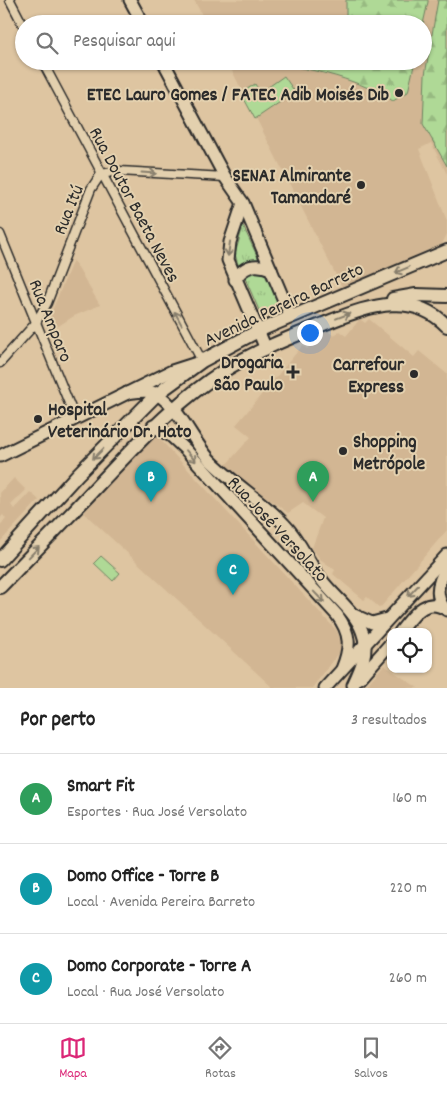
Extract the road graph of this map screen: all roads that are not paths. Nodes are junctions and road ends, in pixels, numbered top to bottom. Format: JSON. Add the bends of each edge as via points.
{"nodes":[{"id":1,"x":10,"y":0,"type":"edge"},
{"id":2,"x":130,"y":0,"type":"edge"},
{"id":3,"x":18,"y":15,"type":"edge"},
{"id":4,"x":138,"y":15,"type":"edge"},
{"id":5,"x":47,"y":70,"type":"edge"},
{"id":6,"x":168,"y":70,"type":"edge"},
{"id":7,"x":101,"y":174,"type":"junction"},
{"id":8,"x":225,"y":177,"type":"junction"},
{"id":9,"x":243,"y":203,"type":"junction"},
{"id":10,"x":0,"y":234,"type":"edge"},
{"id":11,"x":447,"y":251,"type":"edge"},
{"id":12,"x":271,"y":269,"type":"junction"},
{"id":13,"x":235,"y":280,"type":"junction"},
{"id":14,"x":447,"y":296,"type":"edge"},
{"id":15,"x":376,"y":306,"type":"junction"},
{"id":16,"x":291,"y":317,"type":"junction"},
{"id":17,"x":35,"y":324,"type":"junction"},
{"id":18,"x":447,"y":326,"type":"edge"},
{"id":19,"x":258,"y":331,"type":"junction"},
{"id":20,"x":266,"y":349,"type":"junction"},
{"id":21,"x":202,"y":361,"type":"junction"},
{"id":22,"x":0,"y":362,"type":"edge"},
{"id":23,"x":127,"y":393,"type":"junction"},
{"id":24,"x":157,"y":394,"type":"junction"},
{"id":25,"x":173,"y":408,"type":"junction"},
{"id":26,"x":75,"y":418,"type":"junction"},
{"id":27,"x":154,"y":426,"type":"junction"},
{"id":28,"x":0,"y":456,"type":"edge"},
{"id":29,"x":231,"y":501,"type":"junction"},
{"id":30,"x":270,"y":511,"type":"junction"},
{"id":31,"x":293,"y":554,"type":"junction"},
{"id":32,"x":447,"y":555,"type":"edge"},
{"id":33,"x":0,"y":560,"type":"edge"},
{"id":34,"x":447,"y":568,"type":"edge"},
{"id":35,"x":0,"y":587,"type":"edge"},
{"id":36,"x":446,"y":609,"type":"edge"},
{"id":37,"x":350,"y":612,"type":"junction"},
{"id":38,"x":387,"y":619,"type":"junction"},
{"id":39,"x":404,"y":628,"type":"edge"},
{"id":40,"x":365,"y":643,"type":"junction"},
{"id":41,"x":387,"y":647,"type":"edge"},
{"id":42,"x":342,"y":669,"type":"junction"},
{"id":43,"x":351,"y":687,"type":"edge"},
{"id":44,"x":326,"y":688,"type":"edge"}],
"edges":[{"from":1,"to":3,"type":"street"},
{"from":2,"to":4,"type":"street"},
{"from":5,"to":7,"type":"street","name":"Rua Doutor Baeta Neves"},
{"from":6,"to":8,"type":"street"},
{"from":7,"to":8,"type":"street","name":"Rua Itú","one_way":true,"via":[[119,171]]},
{"from":7,"to":17,"type":"street","name":"Rua Itú","via":[[91,189],[47,303]]},
{"from":21,"to":7,"type":"street","name":"Rua Doutor Baeta Neves","one_way":true},
{"from":8,"to":9,"type":"street"},
{"from":9,"to":12,"type":"street"},
{"from":9,"to":13,"type":"street","one_way":true,"via":[[227,254]]},
{"from":10,"to":17,"type":"street","name":"Rua Amparo"},
{"from":11,"to":16,"type":"main road","name":"Avenida Pereira Barreto","one_way":true},
{"from":12,"to":13,"type":"street","via":[[260,264],[251,266]]},
{"from":12,"to":16,"type":"street"},
{"from":13,"to":19,"type":"street"},
{"from":14,"to":15,"type":"main road","via":[[400,297]]},
{"from":15,"to":18,"type":"main road","via":[[417,306],[430,311]]},
{"from":20,"to":15,"type":"main road","name":"Avenida Pereira Barreto","one_way":true},
{"from":16,"to":19,"type":"main road","name":"Avenida Pereira Barreto"},
{"from":17,"to":22,"type":"street","name":"Rua Itú"},
{"from":17,"to":26,"type":"street","name":"Rua Amparo"},
{"from":19,"to":20,"type":"street"},
{"from":19,"to":21,"type":"main road","name":"Avenida Pereira Barreto"},
{"from":20,"to":25,"type":"main road","name":"Avenida Pereira Barreto","via":[[226,369]]},
{"from":21,"to":23,"type":"street","via":[[172,371]]},
{"from":21,"to":24,"type":"main road","name":"Avenida Pereira Barreto"},
{"from":23,"to":24,"type":"street"},
{"from":23,"to":26,"type":"street"},
{"from":24,"to":25,"type":"street","name":"Rua José Versolato"},
{"from":24,"to":33,"type":"main road","name":"Avenida Pereira Barreto","one_way":true},
{"from":25,"to":27,"type":"main road","name":"Avenida Pereira Barreto"},
{"from":25,"to":30,"type":"street","name":"Rua José Versolato","via":[[208,457]]},
{"from":26,"to":28,"type":"street"},
{"from":27,"to":29,"type":"street","name":"Rua José Versolato","one_way":true,"via":[[178,442]]},
{"from":35,"to":27,"type":"main road","name":"Avenida Pereira Barreto","one_way":true},
{"from":29,"to":30,"type":"street","via":[[239,494]]},
{"from":29,"to":31,"type":"street","name":"Rua José Versolato","via":[[257,530]]},
{"from":30,"to":31,"type":"street","name":"Rua José Versolato","via":[[286,526]]},
{"from":31,"to":37,"type":"street","name":"Rua José Versolato"},
{"from":31,"to":42,"type":"street","name":"Rua José Versolato","one_way":true,"via":[[346,628],[350,643]]},
{"from":32,"to":38,"type":"street","one_way":true},
{"from":34,"to":36,"type":"street","via":[[438,588],[439,599]]},
{"from":36,"to":39,"type":"street","via":[[434,604],[423,606]]},
{"from":37,"to":38,"type":"street","via":[[367,622]]},
{"from":37,"to":40,"type":"street","name":"Rua José Versolato","via":[[363,632]]},
{"from":38,"to":40,"type":"street"},
{"from":40,"to":42,"type":"street"},
{"from":40,"to":43,"type":"street","via":[[362,664]]},
{"from":41,"to":43,"type":"street"},
{"from":42,"to":44,"type":"street"}]}
